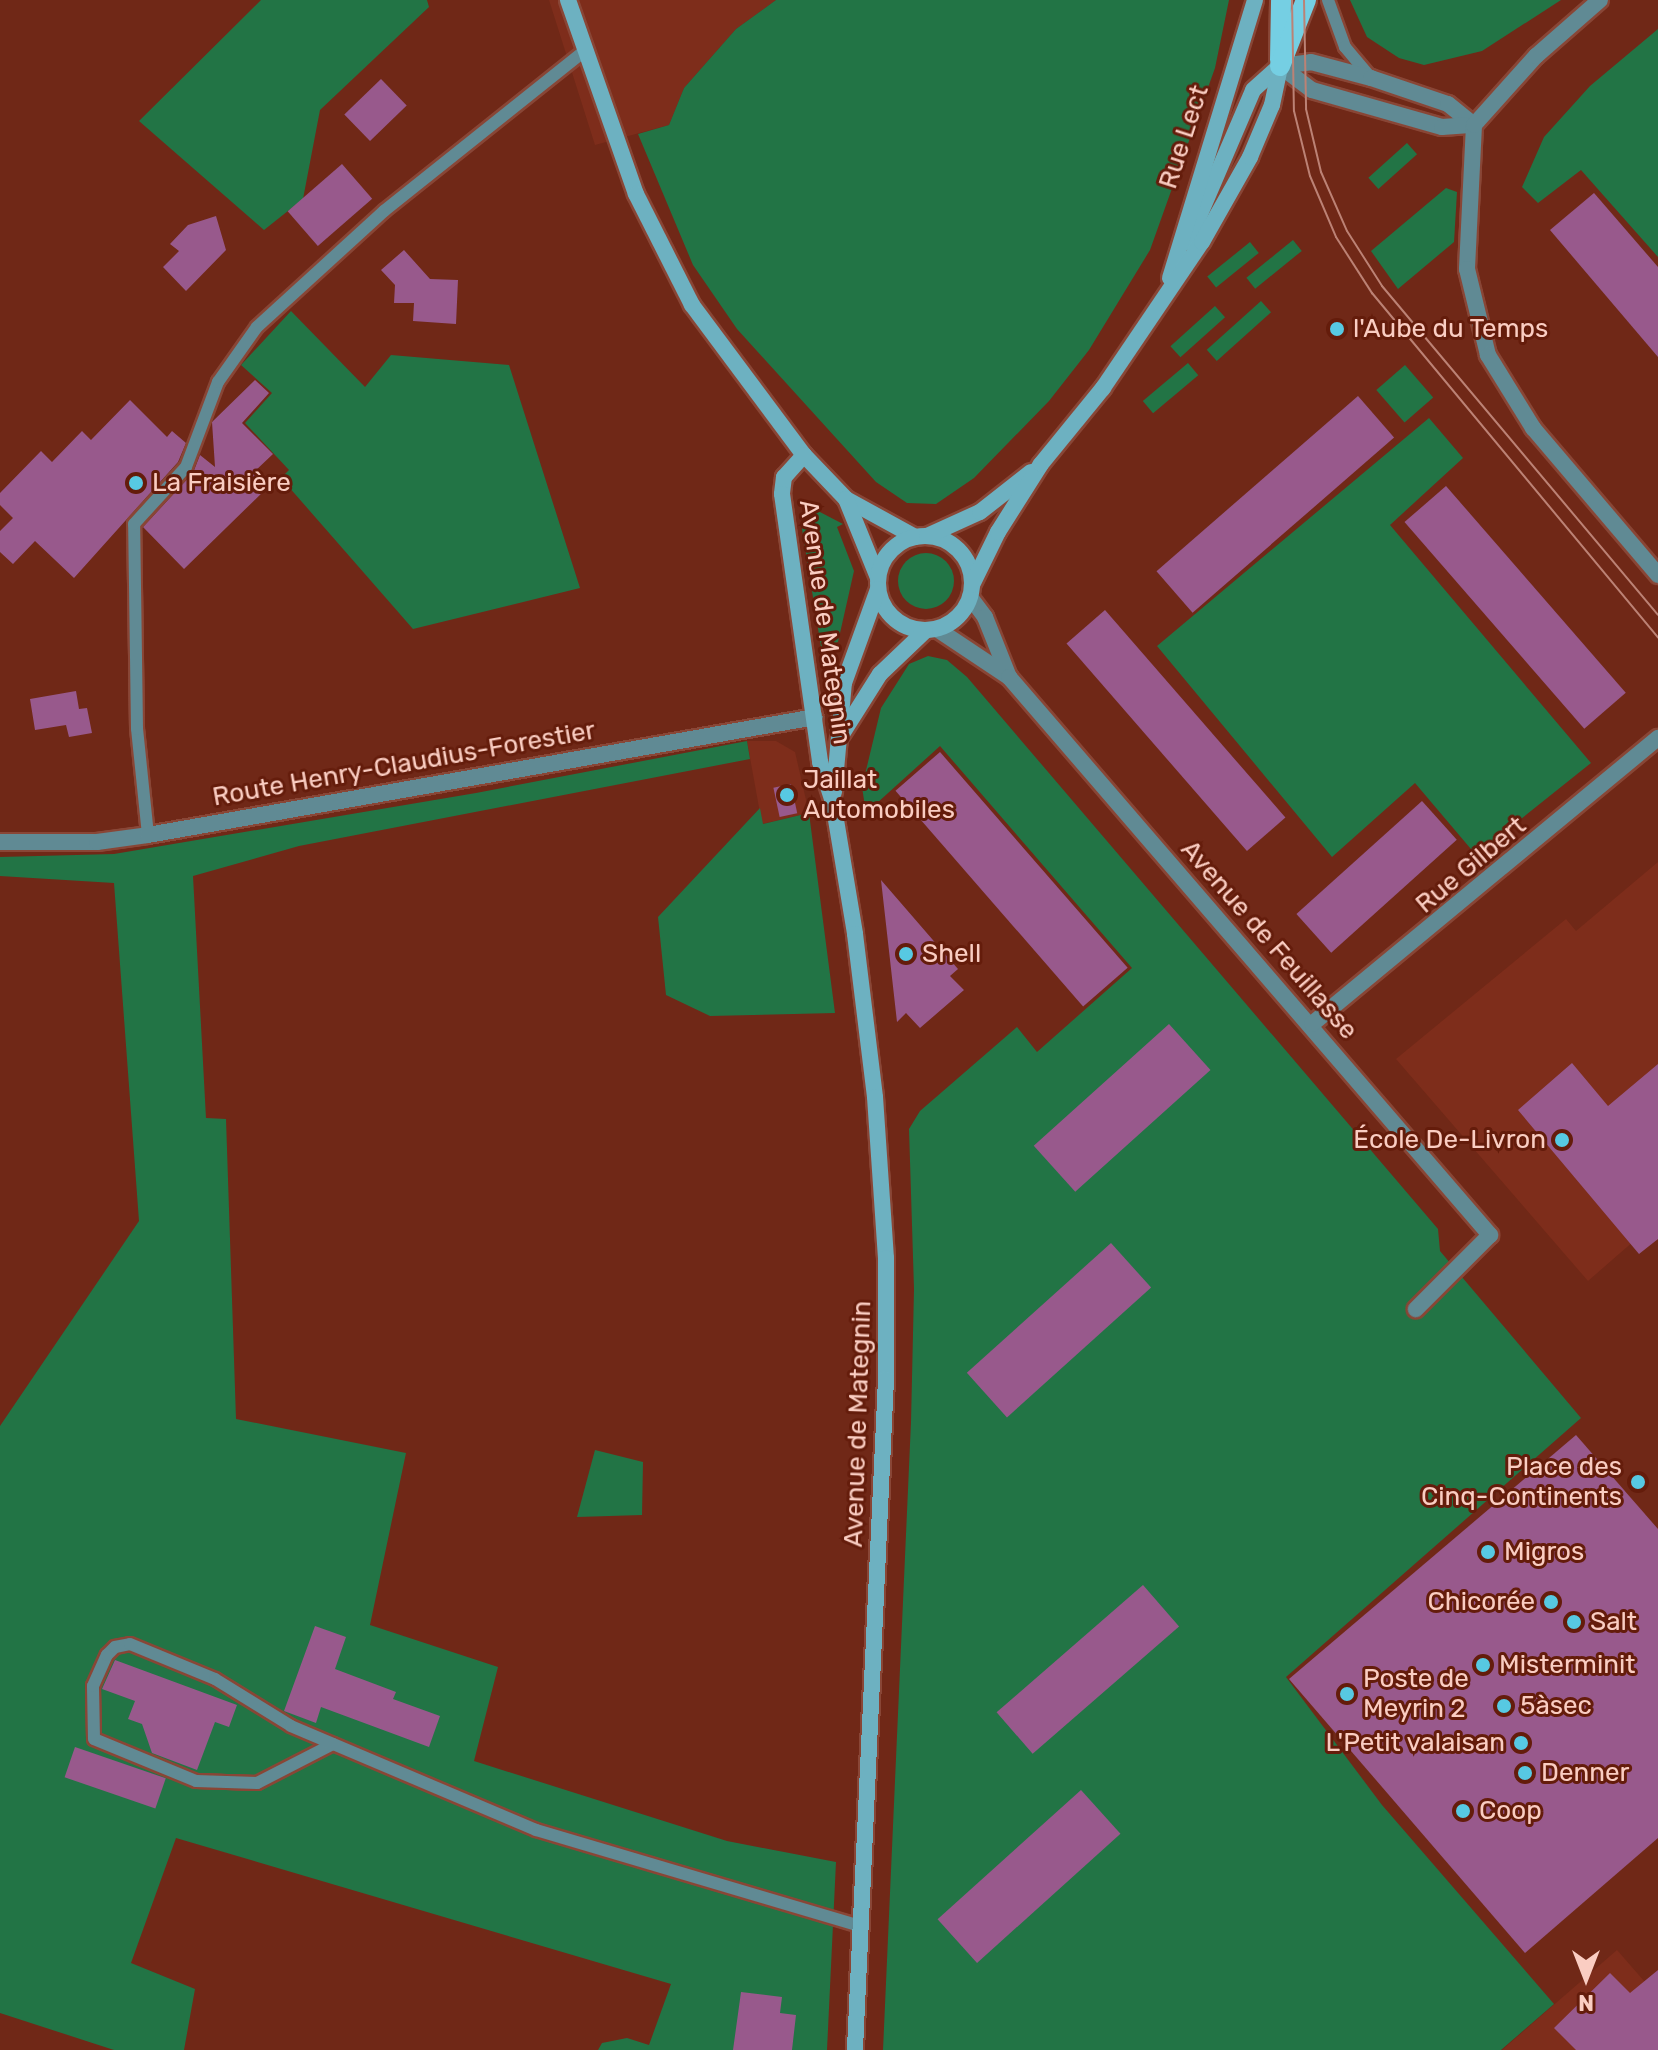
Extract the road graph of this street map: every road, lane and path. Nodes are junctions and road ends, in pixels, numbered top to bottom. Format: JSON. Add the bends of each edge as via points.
{"nodes":[{"id":1,"x":568,"y":0,"type":"edge"},
{"id":2,"x":1255,"y":0,"type":"edge"},
{"id":3,"x":1281,"y":0,"type":"edge"},
{"id":4,"x":1306,"y":0,"type":"edge"},
{"id":5,"x":1328,"y":0,"type":"edge"},
{"id":6,"x":1600,"y":0,"type":"edge"},
{"id":7,"x":586,"y":50,"type":"junction"},
{"id":8,"x":1280,"y":66,"type":"junction"},
{"id":9,"x":1371,"y":78,"type":"junction"},
{"id":10,"x":1474,"y":125,"type":"junction"},
{"id":11,"x":1166,"y":291,"type":"junction"},
{"id":12,"x":804,"y":455,"type":"junction"},
{"id":13,"x":1041,"y":464,"type":"junction"},
{"id":14,"x":846,"y":499,"type":"junction"},
{"id":15,"x":921,"y":537,"type":"junction"},
{"id":16,"x":1658,"y":575,"type":"edge"},
{"id":17,"x":878,"y":583,"type":"junction"},
{"id":18,"x":971,"y":591,"type":"junction"},
{"id":19,"x":931,"y":630,"type":"junction"},
{"id":20,"x":1009,"y":677,"type":"junction"},
{"id":21,"x":815,"y":717,"type":"junction"},
{"id":22,"x":840,"y":737,"type":"junction"},
{"id":23,"x":1658,"y":738,"type":"edge"},
{"id":24,"x":833,"y":802,"type":"junction"},
{"id":25,"x":148,"y":835,"type":"junction"},
{"id":26,"x":0,"y":842,"type":"edge"},
{"id":27,"x":1312,"y":1024,"type":"junction"},
{"id":28,"x":1416,"y":1309,"type":"dead end"},
{"id":29,"x":333,"y":1744,"type":"junction"},
{"id":30,"x":861,"y":1926,"type":"junction"},
{"id":31,"x":855,"y":2050,"type":"edge"}],
"edges":[{"from":1,"to":7,"type":"main road","name":"Avenue de Mategnin"},
{"from":2,"to":11,"type":"main road","name":"Rue Lect"},
{"from":3,"to":8,"type":"main road"},
{"from":4,"to":8,"type":"main road","name":"Rue Lect"},
{"from":5,"to":9,"type":"lane","via":[[1345,47]]},
{"from":6,"to":10,"type":"street","via":[[1536,56]]},
{"from":7,"to":12,"type":"main road","name":"Avenue de Mategnin","via":[[636,194],[668,263],[728,359]]},
{"from":7,"to":25,"type":"lane","via":[[384,211],[257,327],[218,382],[186,467],[134,524],[137,729]]},
{"from":8,"to":9,"type":"street","via":[[1311,62]]},
{"from":8,"to":10,"type":"street","via":[[1312,90],[1442,127]]},
{"from":8,"to":11,"type":"main road","name":"Rue Lect","via":[[1253,90]]},
{"from":9,"to":10,"type":"street","via":[[1448,104]]},
{"from":10,"to":16,"type":"street","via":[[1467,269],[1488,355],[1533,428]]},
{"from":11,"to":13,"type":"main road","name":"Rue Lect","via":[[1103,388]]},
{"from":12,"to":14,"type":"main road","name":"Avenue de Mategnin"},
{"from":12,"to":21,"type":"main road","name":"Avenue de Mategnin","via":[[784,477],[782,494]]},
{"from":13,"to":15,"type":"main road","name":"Rue Lect","via":[[980,512]]},
{"from":13,"to":18,"type":"main road","name":"Rue Lect","via":[[998,532]]},
{"from":14,"to":15,"type":"main road","name":"Avenue de Mategnin"},
{"from":14,"to":17,"type":"main road","name":"Avenue de Mategnin"},
{"from":15,"to":17,"type":"main road","via":[[893,548]]},
{"from":15,"to":18,"type":"main road","via":[[960,552]]},
{"from":17,"to":19,"type":"main road","via":[[897,622]]},
{"from":17,"to":22,"type":"main road","name":"Avenue de Mategnin","via":[[849,662]]},
{"from":18,"to":19,"type":"main road","via":[[958,618]]},
{"from":18,"to":20,"type":"street","name":"Avenue de Feuillasse"},
{"from":19,"to":20,"type":"street","name":"Avenue de Feuillasse"},
{"from":19,"to":22,"type":"main road","name":"Avenue de Mategnin","via":[[880,674]]},
{"from":20,"to":27,"type":"street","name":"Avenue de Feuillasse"},
{"from":21,"to":24,"type":"main road","name":"Avenue de Mategnin","via":[[820,762]]},
{"from":21,"to":25,"type":"street","name":"Route Henry-Claudius-Forestier"},
{"from":22,"to":24,"type":"main road","name":"Avenue de Mategnin"},
{"from":23,"to":27,"type":"street","name":"Rue Gilbert"},
{"from":24,"to":30,"type":"main road","name":"Avenue de Mategnin","via":[[868,1035],[886,1258],[886,1379]]},
{"from":25,"to":26,"type":"street","name":"Route Henry-Claudius-Forestier","via":[[97,842]]},
{"from":27,"to":28,"type":"street","name":"Avenue de Feuillasse","via":[[1490,1235]]},
{"from":29,"to":29,"type":"lane","via":[[291,1726],[215,1679],[130,1644],[107,1655],[93,1686],[94,1739],[196,1781],[257,1783]]},
{"from":29,"to":30,"type":"lane","via":[[578,1845]]},
{"from":30,"to":31,"type":"main road","name":"Avenue de Mategnin"}]}
